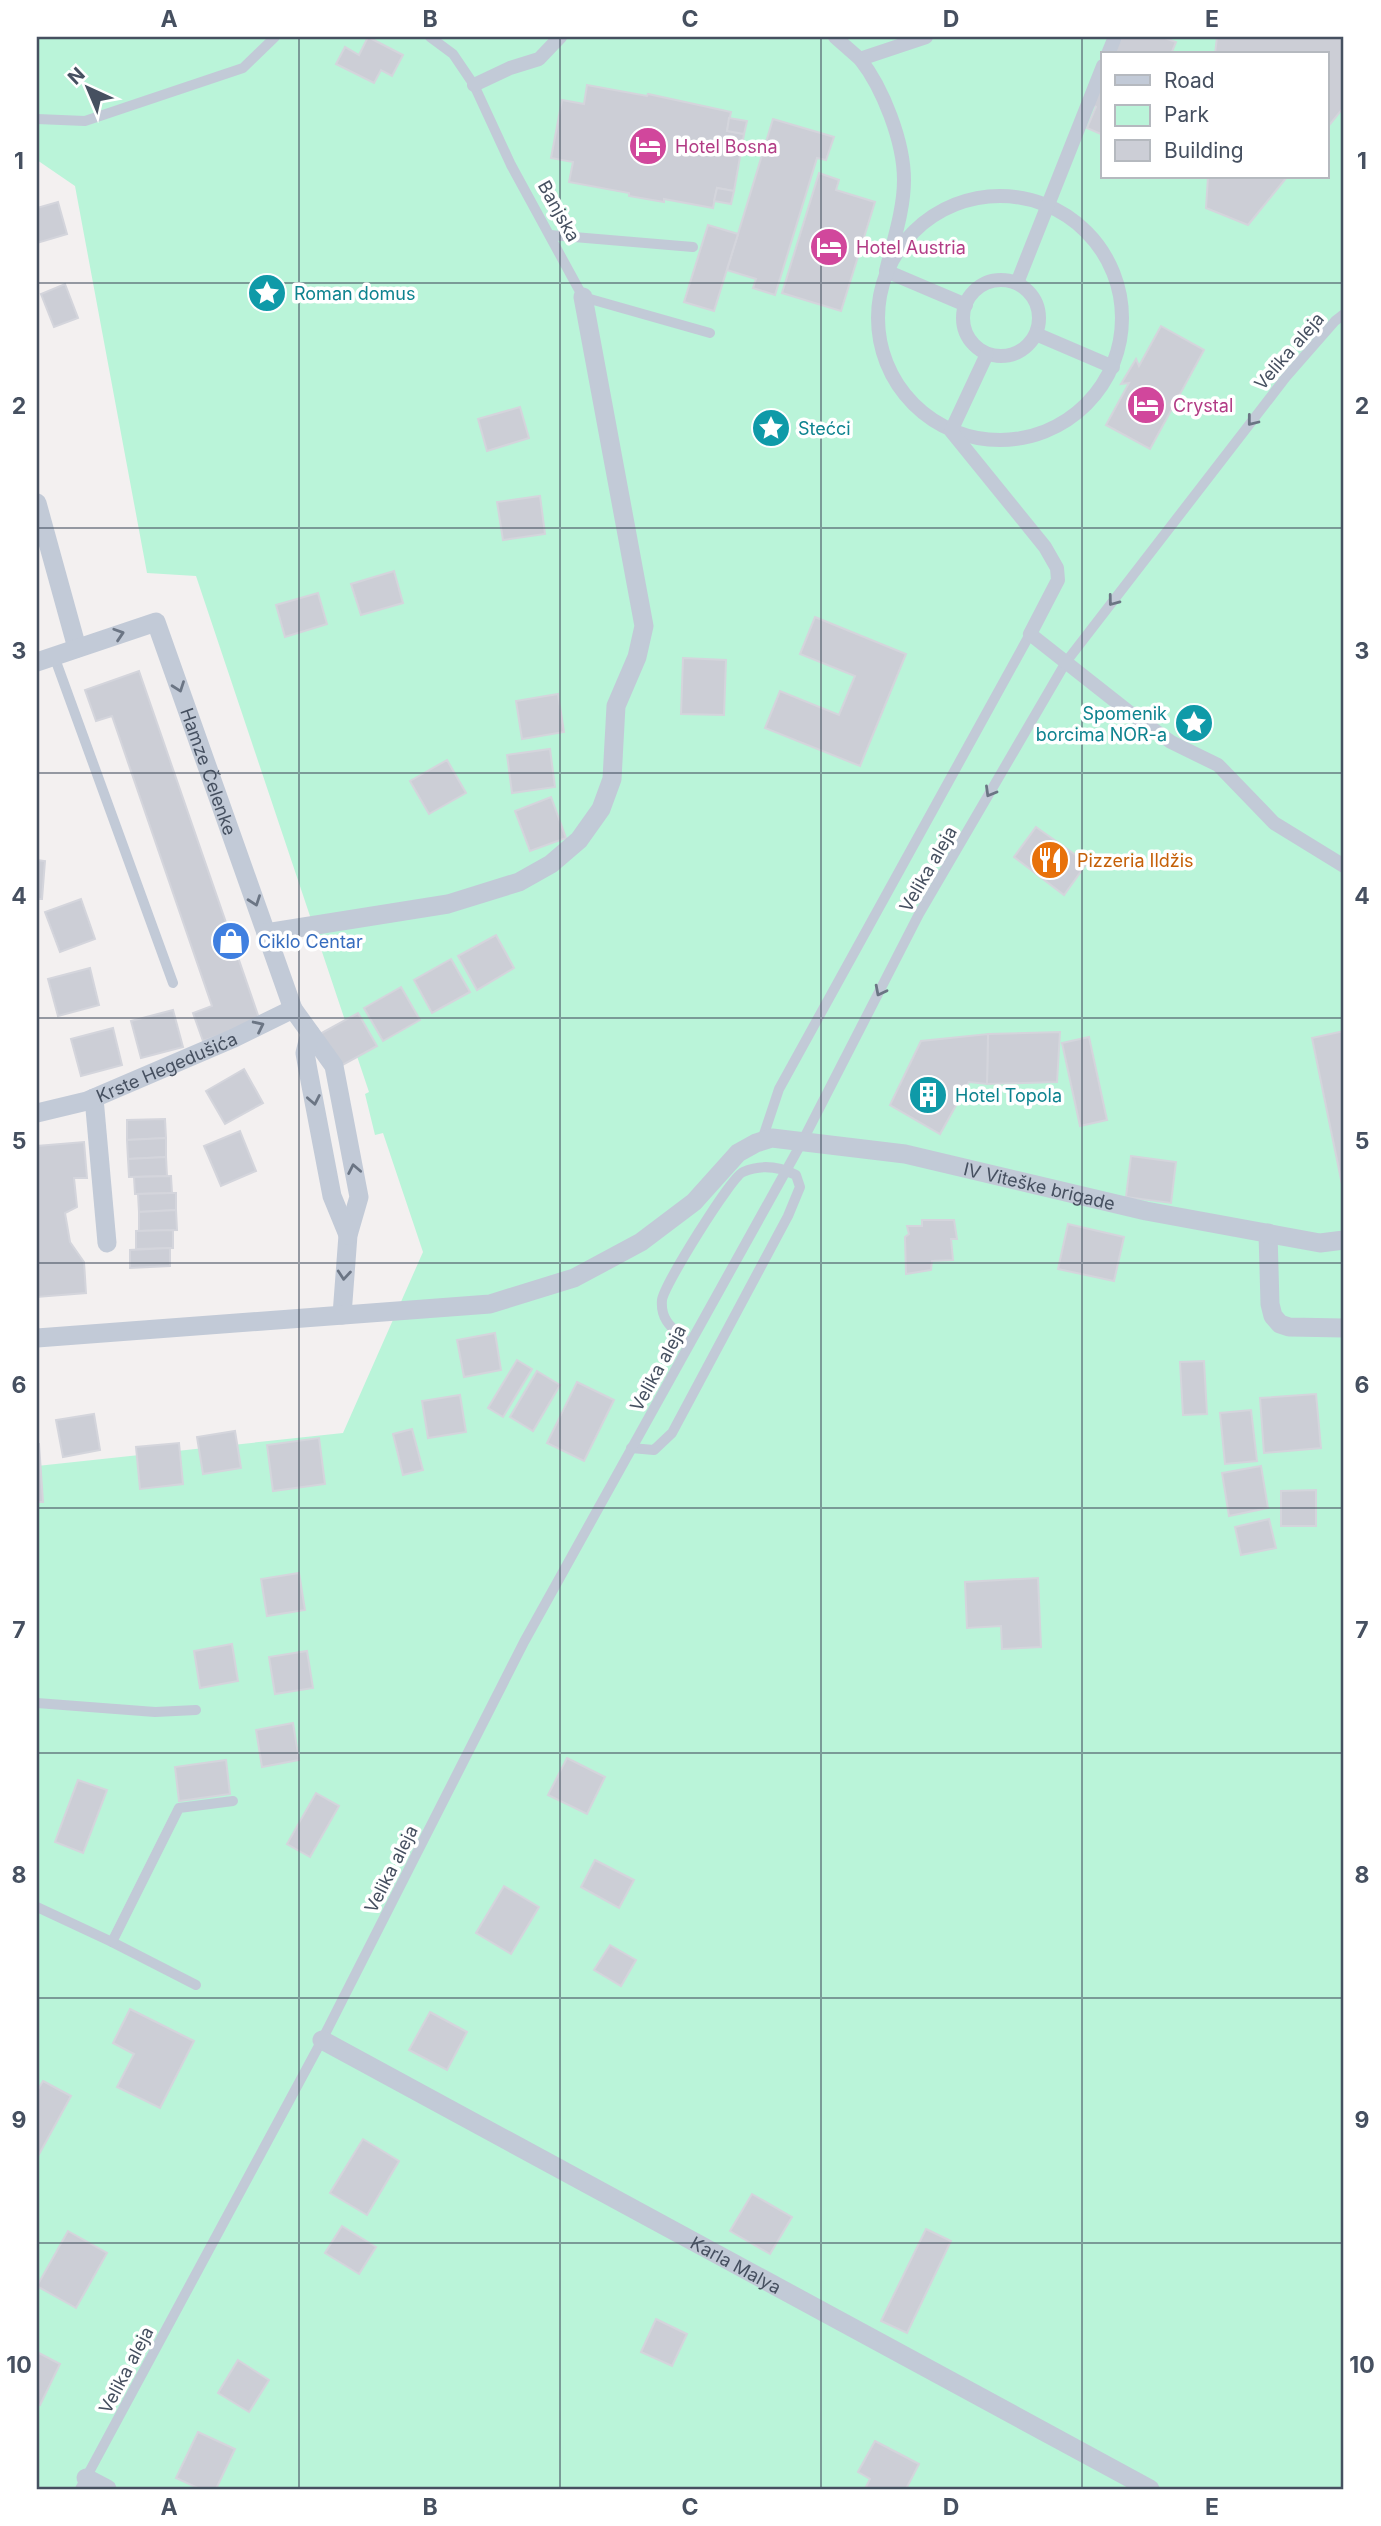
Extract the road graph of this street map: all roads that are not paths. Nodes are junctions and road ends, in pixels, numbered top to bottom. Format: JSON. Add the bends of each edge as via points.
{"nodes":[{"id":1,"x":275,"y":37,"type":"edge"},
{"id":2,"x":430,"y":37,"type":"edge"},
{"id":3,"x":560,"y":37,"type":"edge"},
{"id":4,"x":835,"y":37,"type":"edge"},
{"id":5,"x":926,"y":37,"type":"edge"},
{"id":6,"x":860,"y":59,"type":"junction"},
{"id":7,"x":1101,"y":71,"type":"edge"},
{"id":8,"x":474,"y":85,"type":"junction"},
{"id":9,"x":37,"y":119,"type":"edge"},
{"id":10,"x":1049,"y":205,"type":"junction"},
{"id":11,"x":550,"y":235,"type":"junction"},
{"id":12,"x":693,"y":247,"type":"dead end"},
{"id":13,"x":886,"y":271,"type":"junction"},
{"id":14,"x":1017,"y":283,"type":"junction"},
{"id":15,"x":583,"y":297,"type":"junction"},
{"id":16,"x":966,"y":305,"type":"junction"},
{"id":17,"x":1344,"y":314,"type":"edge"},
{"id":18,"x":709,"y":333,"type":"dead end"},
{"id":19,"x":1036,"y":334,"type":"junction"},
{"id":20,"x":987,"y":354,"type":"junction"},
{"id":21,"x":1113,"y":367,"type":"junction"},
{"id":22,"x":951,"y":431,"type":"junction"},
{"id":23,"x":37,"y":503,"type":"edge"},
{"id":24,"x":1030,"y":634,"type":"junction"},
{"id":25,"x":77,"y":648,"type":"junction"},
{"id":26,"x":45,"y":659,"type":"edge"},
{"id":27,"x":1066,"y":662,"type":"junction"},
{"id":28,"x":1344,"y":866,"type":"edge"},
{"id":29,"x":266,"y":933,"type":"junction"},
{"id":30,"x":173,"y":983,"type":"dead end"},
{"id":31,"x":293,"y":1009,"type":"junction"},
{"id":32,"x":310,"y":1033,"type":"junction"},
{"id":33,"x":94,"y":1098,"type":"junction"},
{"id":34,"x":37,"y":1113,"type":"edge"},
{"id":35,"x":762,"y":1140,"type":"junction"},
{"id":36,"x":802,"y":1142,"type":"junction"},
{"id":37,"x":786,"y":1170,"type":"junction"},
{"id":38,"x":1268,"y":1233,"type":"junction"},
{"id":39,"x":348,"y":1235,"type":"junction"},
{"id":40,"x":1344,"y":1240,"type":"edge"},
{"id":41,"x":107,"y":1243,"type":"dead end"},
{"id":42,"x":342,"y":1315,"type":"junction"},
{"id":43,"x":1344,"y":1328,"type":"edge"},
{"id":44,"x":37,"y":1338,"type":"edge"},
{"id":45,"x":689,"y":1344,"type":"junction"},
{"id":46,"x":631,"y":1447,"type":"junction"},
{"id":47,"x":37,"y":1703,"type":"edge"},
{"id":48,"x":196,"y":1710,"type":"dead end"},
{"id":49,"x":233,"y":1801,"type":"dead end"},
{"id":50,"x":37,"y":1907,"type":"edge"},
{"id":51,"x":112,"y":1942,"type":"junction"},
{"id":52,"x":196,"y":1985,"type":"dead end"},
{"id":53,"x":322,"y":2039,"type":"junction"},
{"id":54,"x":83,"y":2484,"type":"edge"},
{"id":55,"x":107,"y":2489,"type":"edge"},
{"id":56,"x":1150,"y":2489,"type":"edge"}],
"edges":[{"from":1,"to":9,"type":"lane","via":[[243,68],[85,121]]},
{"from":2,"to":8,"type":"lane","name":"Banjska","via":[[453,54]]},
{"from":3,"to":8,"type":"street","via":[[539,59]]},
{"from":4,"to":6,"type":"street"},
{"from":5,"to":6,"type":"street"},
{"from":6,"to":13,"type":"street","via":[[878,87],[902,162],[902,204]]},
{"from":7,"to":10,"type":"street"},
{"from":8,"to":11,"type":"lane","name":"Banjska"},
{"from":10,"to":13,"type":"street","via":[[1011,195],[975,197],[948,206],[914,230]]},
{"from":10,"to":14,"type":"street"},
{"from":10,"to":21,"type":"street","via":[[1075,220],[1098,243],[1115,275],[1123,318]]},
{"from":11,"to":12,"type":"lane"},
{"from":11,"to":15,"type":"lane","name":"Banjska"},
{"from":13,"to":16,"type":"street"},
{"from":13,"to":22,"type":"street","via":[[877,309],[879,344],[895,384],[921,413]]},
{"from":14,"to":16,"type":"street","via":[[1005,280],[981,286]]},
{"from":14,"to":19,"type":"street","via":[[1035,299],[1039,311]]},
{"from":15,"to":18,"type":"lane"},
{"from":15,"to":29,"type":"street","via":[[644,626],[637,657],[616,706],[612,779],[601,808],[579,840],[551,864],[519,882],[448,904]]},
{"from":16,"to":20,"type":"street","via":[[963,316],[969,339]]},
{"from":17,"to":27,"type":"lane","name":"Velika aleja","one_way":true,"via":[[1286,377]]},
{"from":19,"to":20,"type":"street","via":[[1030,344],[1010,356]]},
{"from":19,"to":21,"type":"street"},
{"from":20,"to":22,"type":"street"},
{"from":21,"to":22,"type":"street","via":[[1093,399],[1052,429],[1027,438],[991,441]]},
{"from":22,"to":24,"type":"street","via":[[1058,568],[1058,580]]},
{"from":23,"to":25,"type":"street"},
{"from":24,"to":27,"type":"street"},
{"from":24,"to":35,"type":"lane","via":[[779,1089]]},
{"from":25,"to":26,"type":"street","name":"Hamze Čelenke"},
{"from":25,"to":29,"type":"street","name":"Hamze Čelenke","one_way":true,"via":[[156,622]]},
{"from":26,"to":30,"type":"lane"},
{"from":27,"to":28,"type":"street","via":[[1171,742],[1218,765],[1274,823]]},
{"from":27,"to":36,"type":"lane","name":"Velika aleja","one_way":true,"via":[[919,914]]},
{"from":29,"to":31,"type":"street","name":"Hamze Čelenke"},
{"from":31,"to":32,"type":"street","name":"Hamze Čelenke"},
{"from":33,"to":31,"type":"street","name":"Krste Hegedušića","one_way":true},
{"from":32,"to":39,"type":"street","name":"Hamze Čelenke","one_way":true,"via":[[305,1053],[313,1096],[332,1196]]},
{"from":39,"to":32,"type":"street","name":"Hamze Čelenke","one_way":true,"via":[[359,1197],[334,1066]]},
{"from":33,"to":34,"type":"street","name":"Krste Hegedušića"},
{"from":33,"to":41,"type":"street"},
{"from":35,"to":36,"type":"street","name":"IV Viteške brigade"},
{"from":35,"to":42,"type":"street","via":[[738,1153],[694,1202],[641,1242],[574,1278],[491,1304]]},
{"from":36,"to":37,"type":"lane","name":"Velika aleja"},
{"from":36,"to":38,"type":"street","name":"IV Viteške brigade","via":[[905,1154],[1146,1211]]},
{"from":37,"to":45,"type":"lane","name":"Velika aleja"},
{"from":37,"to":45,"type":"lane","via":[[766,1166],[741,1172],[682,1259],[662,1298],[665,1321]]},
{"from":37,"to":46,"type":"lane","via":[[796,1175],[800,1187],[788,1216],[672,1433],[654,1450]]},
{"from":38,"to":40,"type":"street","name":"IV Viteške brigade","via":[[1321,1243]]},
{"from":38,"to":43,"type":"street","via":[[1273,1316],[1289,1327]]},
{"from":39,"to":42,"type":"street","name":"Hamze Čelenke","one_way":true},
{"from":42,"to":44,"type":"street"},
{"from":45,"to":46,"type":"lane","name":"Velika aleja"},
{"from":46,"to":53,"type":"lane","name":"Velika aleja","via":[[524,1642]]},
{"from":47,"to":48,"type":"lane","via":[[155,1712]]},
{"from":49,"to":51,"type":"lane","via":[[179,1808]]},
{"from":50,"to":51,"type":"lane"},
{"from":51,"to":52,"type":"lane"},
{"from":53,"to":54,"type":"lane","name":"Velika aleja"},
{"from":53,"to":56,"type":"street","name":"Karla Malya"},
{"from":54,"to":55,"type":"street"}]}
